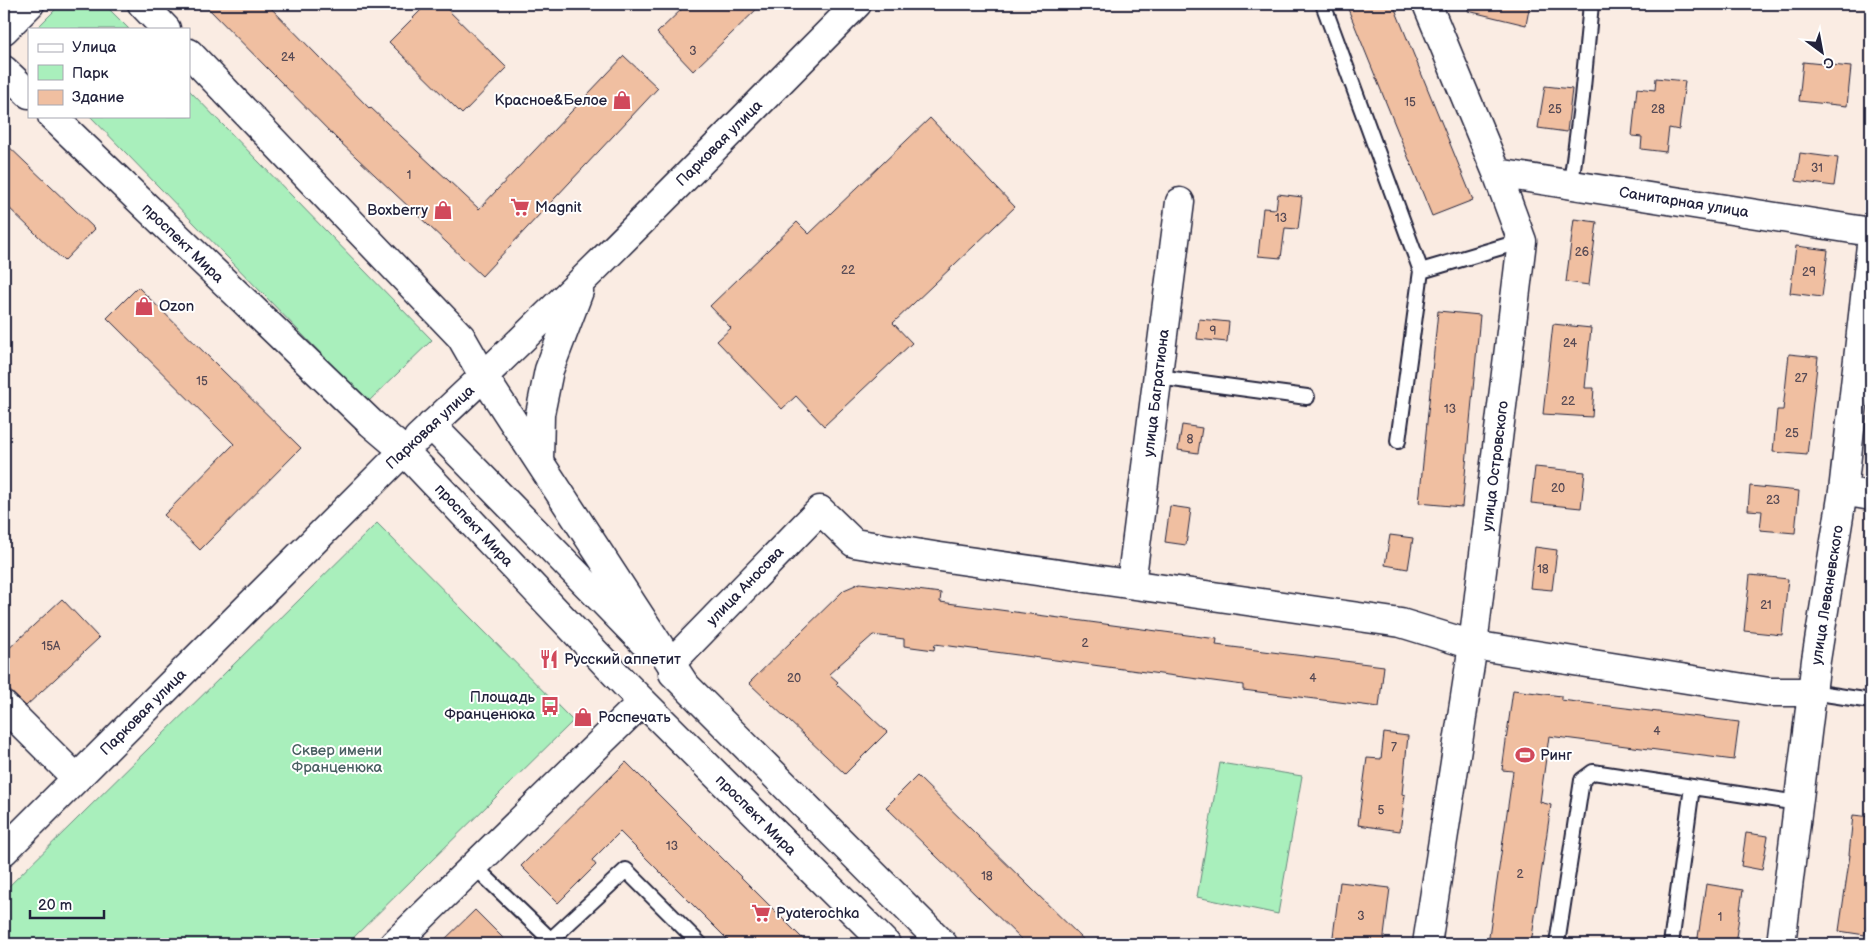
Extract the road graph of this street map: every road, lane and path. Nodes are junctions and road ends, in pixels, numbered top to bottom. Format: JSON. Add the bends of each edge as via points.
{"nodes":[{"id":1,"x":30,"y":4,"type":"edge"},
{"id":2,"x":142,"y":4,"type":"edge"},
{"id":3,"x":857,"y":4,"type":"edge"},
{"id":4,"x":1323,"y":4,"type":"edge"},
{"id":5,"x":1427,"y":4,"type":"edge"},
{"id":6,"x":1591,"y":4,"type":"edge"},
{"id":7,"x":165,"y":28,"type":"edge"},
{"id":8,"x":4,"y":30,"type":"edge"},
{"id":9,"x":190,"y":54,"type":"edge"},
{"id":10,"x":4,"y":70,"type":"edge"},
{"id":11,"x":28,"y":93,"type":"edge"},
{"id":12,"x":54,"y":118,"type":"edge"},
{"id":13,"x":1497,"y":173,"type":"junction"},
{"id":14,"x":1571,"y":184,"type":"junction"},
{"id":15,"x":1180,"y":202,"type":"dead end"},
{"id":16,"x":1871,"y":232,"type":"edge"},
{"id":17,"x":1522,"y":241,"type":"junction"},
{"id":18,"x":1871,"y":245,"type":"edge"},
{"id":19,"x":1421,"y":271,"type":"junction"},
{"id":20,"x":585,"y":278,"type":"junction"},
{"id":21,"x":484,"y":377,"type":"junction"},
{"id":22,"x":1158,"y":378,"type":"junction"},
{"id":23,"x":1307,"y":397,"type":"dead end"},
{"id":24,"x":431,"y":425,"type":"junction"},
{"id":25,"x":1398,"y":441,"type":"dead end"},
{"id":26,"x":404,"y":451,"type":"junction"},
{"id":27,"x":539,"y":461,"type":"junction"},
{"id":28,"x":1843,"y":491,"type":"junction"},
{"id":29,"x":1871,"y":496,"type":"edge"},
{"id":30,"x":1132,"y":584,"type":"junction"},
{"id":31,"x":1473,"y":645,"type":"junction"},
{"id":32,"x":678,"y":674,"type":"junction"},
{"id":33,"x":1812,"y":692,"type":"junction"},
{"id":34,"x":1871,"y":701,"type":"edge"},
{"id":35,"x":642,"y":702,"type":"junction"},
{"id":36,"x":4,"y":706,"type":"edge"},
{"id":37,"x":76,"y":778,"type":"junction"},
{"id":38,"x":1692,"y":787,"type":"junction"},
{"id":39,"x":1798,"y":803,"type":"junction"},
{"id":40,"x":4,"y":851,"type":"edge"},
{"id":41,"x":474,"y":866,"type":"junction"},
{"id":42,"x":548,"y":942,"type":"edge"},
{"id":43,"x":394,"y":944,"type":"edge"},
{"id":44,"x":700,"y":944,"type":"edge"},
{"id":45,"x":886,"y":944,"type":"edge"},
{"id":46,"x":944,"y":944,"type":"edge"},
{"id":47,"x":1427,"y":944,"type":"edge"},
{"id":48,"x":1556,"y":944,"type":"edge"},
{"id":49,"x":1671,"y":944,"type":"edge"},
{"id":50,"x":1781,"y":944,"type":"edge"}],
"edges":[{"from":1,"to":8,"type":"street"},
{"from":2,"to":7,"type":"street"},
{"from":3,"to":20,"type":"street","name":"Парковая улица"},
{"from":4,"to":19,"type":"lane"},
{"from":5,"to":13,"type":"street","name":"улица Островского"},
{"from":6,"to":14,"type":"lane"},
{"from":9,"to":21,"type":"street","via":[[461,337]]},
{"from":10,"to":11,"type":"street"},
{"from":12,"to":26,"type":"street","name":"проспект Мира","via":[[370,423]]},
{"from":13,"to":14,"type":"street","name":"Санитарная улица"},
{"from":13,"to":17,"type":"street","name":"улица Островского"},
{"from":14,"to":16,"type":"street","name":"Санитарная улица"},
{"from":15,"to":22,"type":"street","name":"улица Багратиона"},
{"from":17,"to":19,"type":"lane"},
{"from":17,"to":31,"type":"street","name":"улица Островского"},
{"from":18,"to":28,"type":"street","name":"улица Леваневского"},
{"from":19,"to":25,"type":"lane"},
{"from":20,"to":21,"type":"street","name":"Парковая улица"},
{"from":20,"to":27,"type":"street","via":[[548,370],[540,414]]},
{"from":21,"to":24,"type":"street","name":"Парковая улица"},
{"from":21,"to":27,"type":"street"},
{"from":22,"to":23,"type":"lane"},
{"from":22,"to":30,"type":"street","name":"улица Багратиона"},
{"from":24,"to":26,"type":"street","name":"Парковая улица"},
{"from":24,"to":32,"type":"street"},
{"from":26,"to":35,"type":"street","name":"проспект Мира"},
{"from":26,"to":37,"type":"street","name":"Парковая улица"},
{"from":27,"to":32,"type":"street"},
{"from":28,"to":29,"type":"street"},
{"from":28,"to":33,"type":"street","name":"улица Леваневского"},
{"from":30,"to":31,"type":"street","via":[[1401,623]]},
{"from":30,"to":32,"type":"street","name":"улица Аносова","via":[[854,543],[820,510]]},
{"from":31,"to":33,"type":"street","via":[[1769,692]]},
{"from":31,"to":47,"type":"street","name":"улица Островского"},
{"from":32,"to":46,"type":"street"},
{"from":33,"to":34,"type":"lane"},
{"from":33,"to":39,"type":"street","name":"улица Леваневского"},
{"from":35,"to":41,"type":"street"},
{"from":35,"to":45,"type":"street","name":"проспект Мира"},
{"from":36,"to":37,"type":"street"},
{"from":37,"to":40,"type":"street","name":"Парковая улица"},
{"from":38,"to":39,"type":"lane"},
{"from":38,"to":48,"type":"lane","via":[[1593,772],[1582,780]]},
{"from":38,"to":49,"type":"lane"},
{"from":39,"to":50,"type":"street","name":"улица Леваневского"},
{"from":41,"to":42,"type":"lane"},
{"from":41,"to":43,"type":"street"},
{"from":42,"to":44,"type":"lane","via":[[626,870]]}]}
